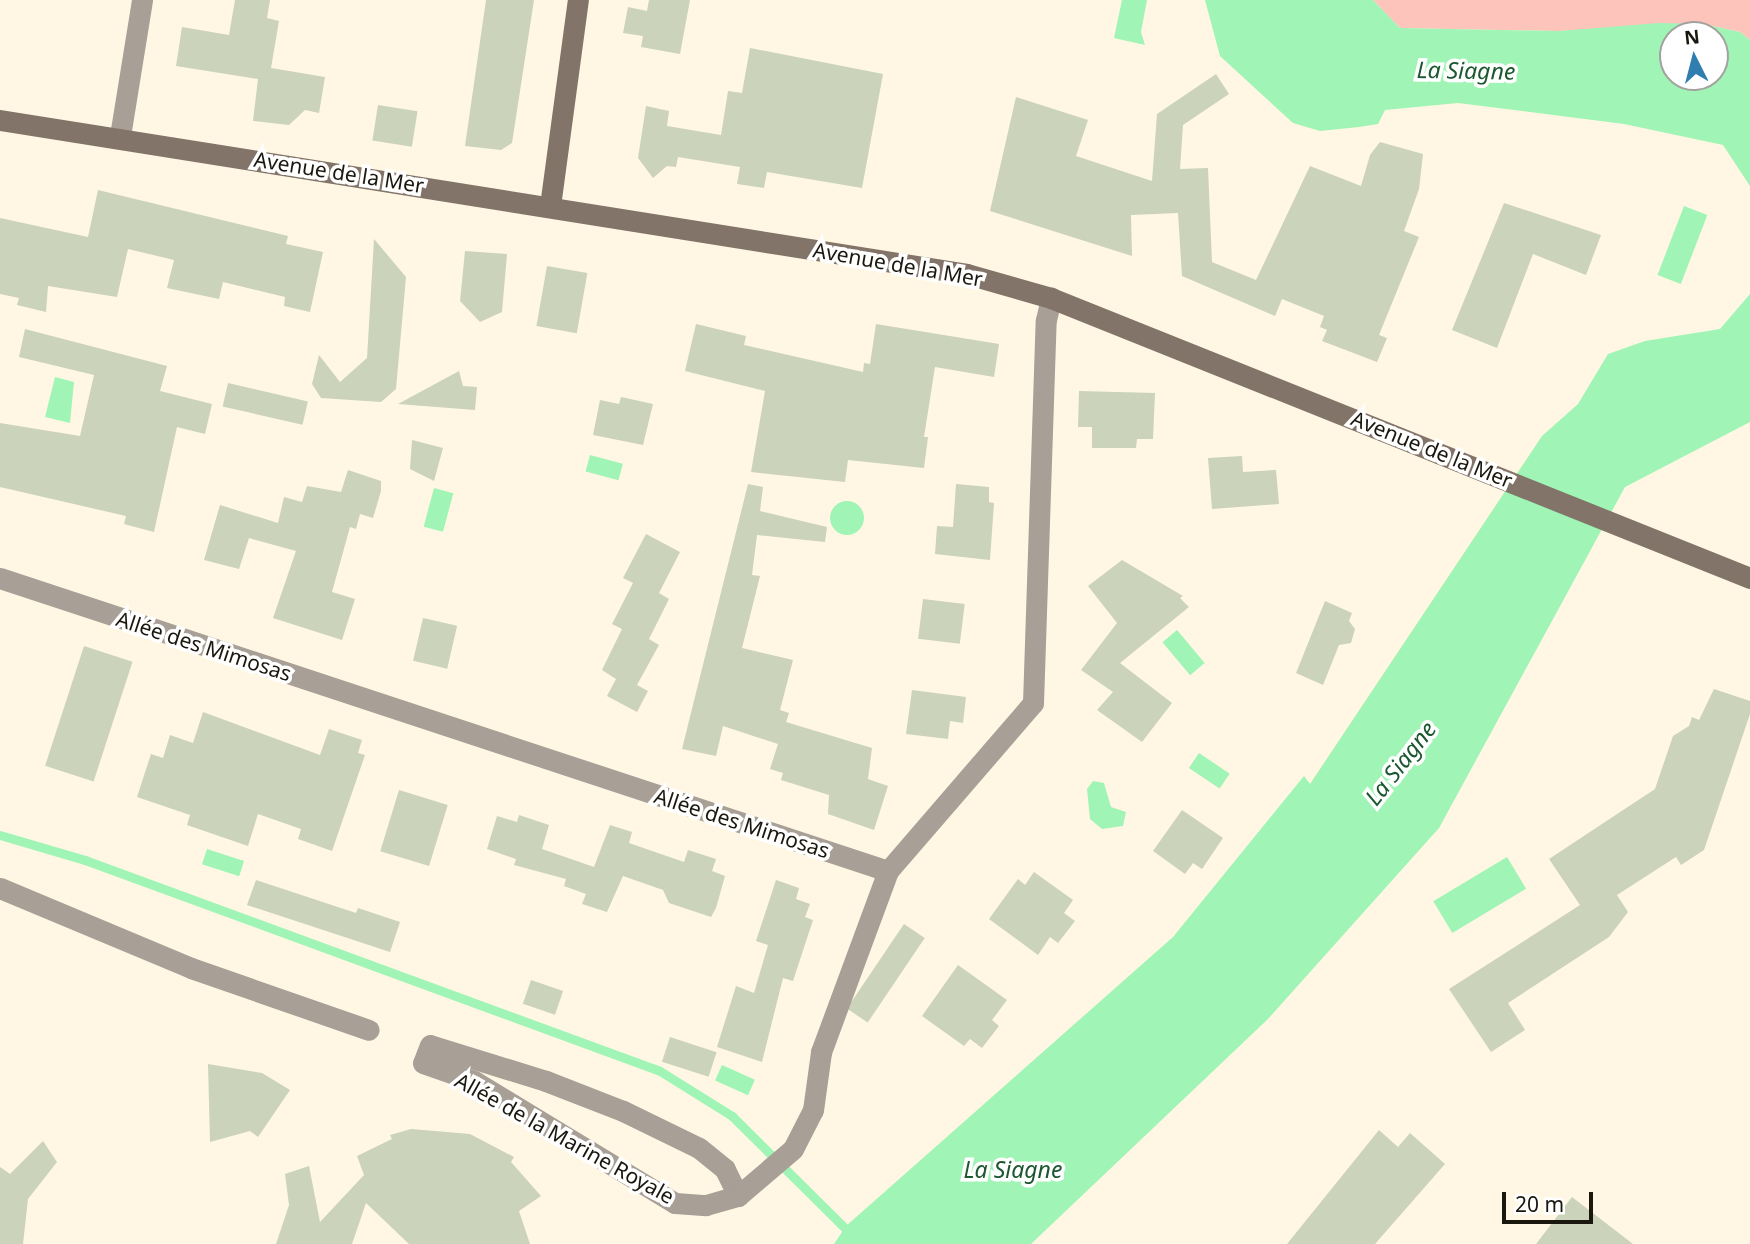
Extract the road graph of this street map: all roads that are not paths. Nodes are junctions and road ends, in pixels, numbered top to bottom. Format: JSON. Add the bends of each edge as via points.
{"nodes":[{"id":1,"x":142,"y":0,"type":"edge"},
{"id":2,"x":578,"y":0,"type":"edge"},
{"id":3,"x":0,"y":120,"type":"edge"},
{"id":4,"x":120,"y":136,"type":"junction"},
{"id":5,"x":550,"y":206,"type":"junction"},
{"id":6,"x":1051,"y":298,"type":"junction"},
{"id":7,"x":0,"y":578,"type":"edge"},
{"id":8,"x":1750,"y":578,"type":"edge"},
{"id":9,"x":888,"y":871,"type":"junction"},
{"id":10,"x":0,"y":888,"type":"edge"},
{"id":11,"x":369,"y":1030,"type":"dead end"},
{"id":12,"x":738,"y":1196,"type":"junction"}],
"edges":[{"from":1,"to":4,"type":"street"},
{"from":2,"to":5,"type":"main road"},
{"from":3,"to":4,"type":"main road","name":"Avenue de la Mer"},
{"from":4,"to":5,"type":"main road","name":"Avenue de la Mer"},
{"from":5,"to":6,"type":"main road","name":"Avenue de la Mer","via":[[967,274]]},
{"from":6,"to":8,"type":"main road","name":"Avenue de la Mer"},
{"from":6,"to":9,"type":"street","via":[[1045,320],[1033,703]]},
{"from":7,"to":9,"type":"street","name":"Allée des Mimosas"},
{"from":9,"to":12,"type":"street","name":"Allée de la Marine Royale","via":[[821,1052],[813,1110],[793,1149]]},
{"from":10,"to":11,"type":"street","via":[[191,968]]},
{"from":12,"to":12,"type":"street","name":"Allée de la Marine Royale","via":[[725,1168],[699,1148],[546,1081],[430,1045],[423,1063],[474,1081],[675,1203],[706,1205]]}]}
